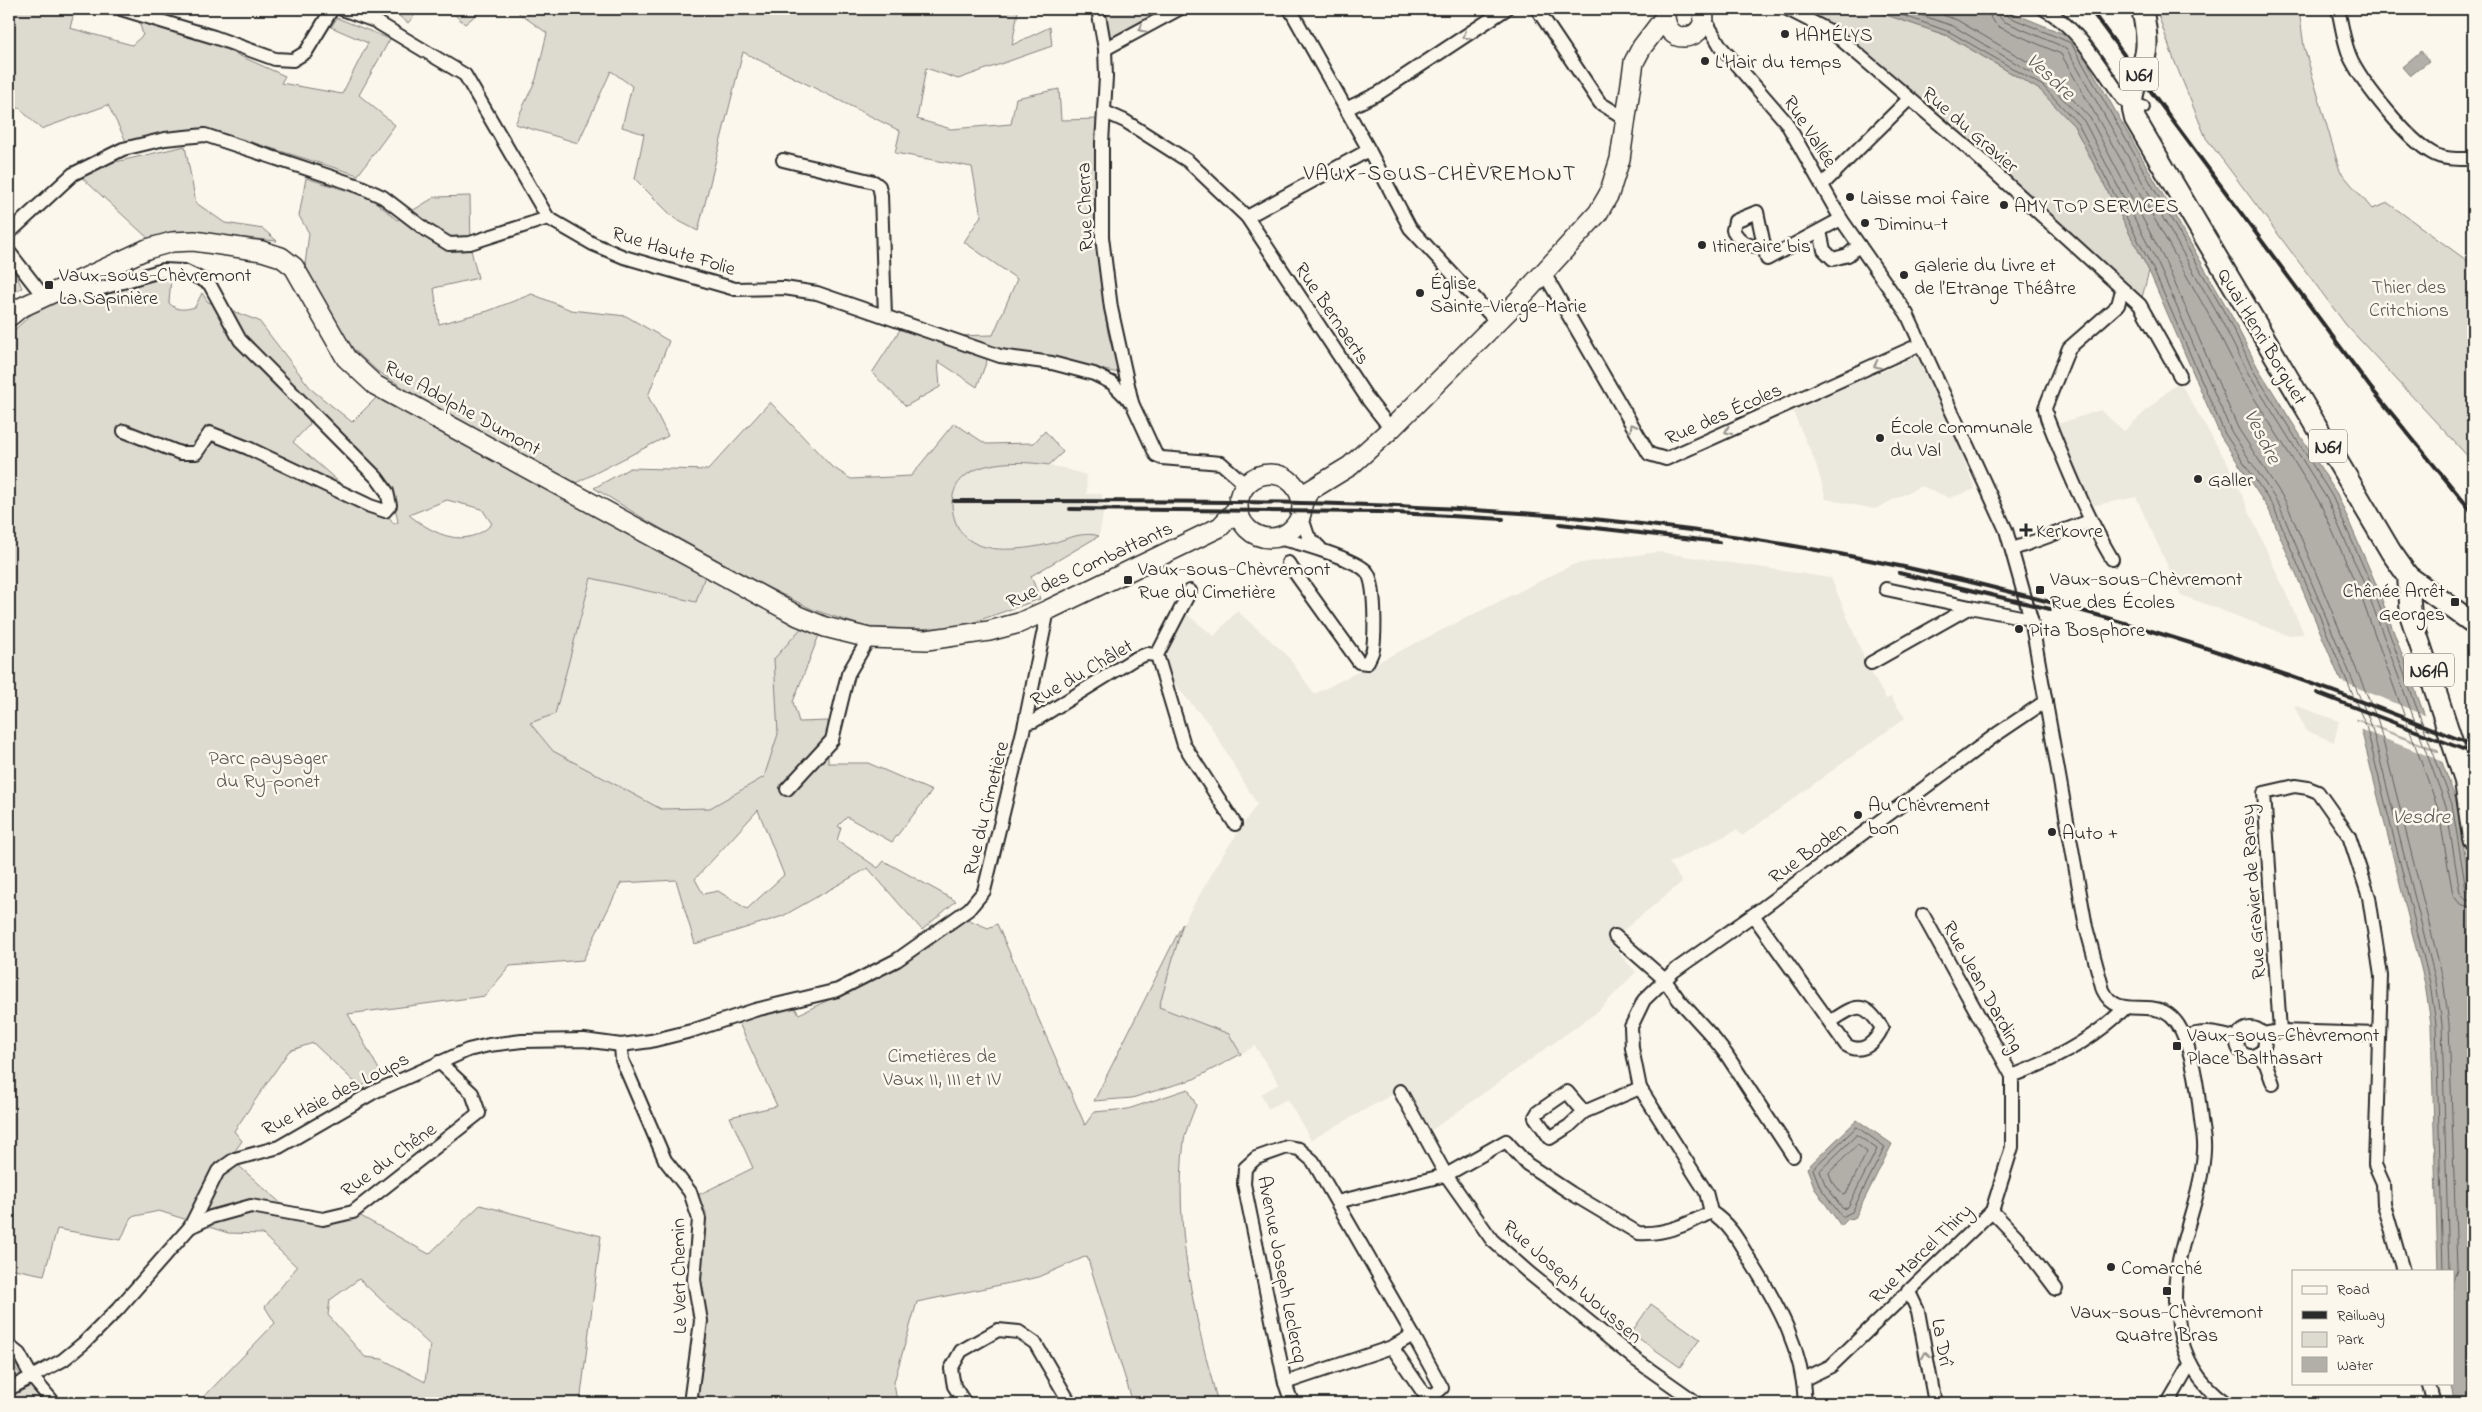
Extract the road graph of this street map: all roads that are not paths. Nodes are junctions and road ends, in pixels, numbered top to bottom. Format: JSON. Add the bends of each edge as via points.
{"nodes":[{"id":1,"x":121,"y":9,"type":"edge"},
{"id":2,"x":332,"y":9,"type":"edge"},
{"id":3,"x":342,"y":9,"type":"edge"},
{"id":4,"x":1098,"y":9,"type":"edge"},
{"id":5,"x":1179,"y":9,"type":"edge"},
{"id":6,"x":1290,"y":9,"type":"edge"},
{"id":7,"x":1506,"y":9,"type":"edge"},
{"id":8,"x":1537,"y":9,"type":"edge"},
{"id":9,"x":1786,"y":9,"type":"edge"},
{"id":10,"x":2044,"y":9,"type":"edge"},
{"id":11,"x":2144,"y":9,"type":"edge"},
{"id":12,"x":2338,"y":9,"type":"edge"},
{"id":13,"x":1665,"y":12,"type":"edge"},
{"id":14,"x":1703,"y":13,"type":"edge"},
{"id":15,"x":1684,"y":37,"type":"junction"},
{"id":16,"x":1721,"y":47,"type":"junction"},
{"id":17,"x":1105,"y":49,"type":"junction"},
{"id":18,"x":1633,"y":77,"type":"junction"},
{"id":19,"x":1908,"y":99,"type":"junction"},
{"id":20,"x":2137,"y":107,"type":"junction"},
{"id":21,"x":1346,"y":109,"type":"junction"},
{"id":22,"x":1104,"y":112,"type":"junction"},
{"id":23,"x":1626,"y":119,"type":"junction"},
{"id":24,"x":1369,"y":150,"type":"junction"},
{"id":25,"x":2473,"y":159,"type":"edge"},
{"id":26,"x":783,"y":160,"type":"dead end"},
{"id":27,"x":1823,"y":184,"type":"junction"},
{"id":28,"x":1247,"y":217,"type":"junction"},
{"id":29,"x":548,"y":218,"type":"junction"},
{"id":30,"x":1841,"y":219,"type":"junction"},
{"id":31,"x":1820,"y":230,"type":"junction"},
{"id":32,"x":9,"y":233,"type":"edge"},
{"id":33,"x":1859,"y":245,"type":"junction"},
{"id":34,"x":1762,"y":246,"type":"dead end"},
{"id":35,"x":9,"y":252,"type":"edge"},
{"id":36,"x":1544,"y":273,"type":"junction"},
{"id":37,"x":2122,"y":290,"type":"junction"},
{"id":38,"x":50,"y":294,"type":"junction"},
{"id":39,"x":885,"y":316,"type":"junction"},
{"id":40,"x":9,"y":317,"type":"edge"},
{"id":41,"x":1497,"y":322,"type":"junction"},
{"id":42,"x":1921,"y":344,"type":"junction"},
{"id":43,"x":2180,"y":376,"type":"dead end"},
{"id":44,"x":1132,"y":403,"type":"junction"},
{"id":45,"x":1391,"y":429,"type":"junction"},
{"id":46,"x":124,"y":431,"type":"dead end"},
{"id":47,"x":1330,"y":476,"type":"junction"},
{"id":48,"x":1286,"y":478,"type":"junction"},
{"id":49,"x":1246,"y":485,"type":"junction"},
{"id":50,"x":1237,"y":509,"type":"junction"},
{"id":51,"x":1302,"y":509,"type":"junction"},
{"id":52,"x":2090,"y":521,"type":"junction"},
{"id":53,"x":1220,"y":527,"type":"junction"},
{"id":54,"x":1247,"y":529,"type":"junction"},
{"id":55,"x":1274,"y":538,"type":"junction"},
{"id":56,"x":2013,"y":549,"type":"junction"},
{"id":57,"x":1321,"y":550,"type":"junction"},
{"id":58,"x":2112,"y":559,"type":"dead end"},
{"id":59,"x":1288,"y":563,"type":"dead end"},
{"id":60,"x":2408,"y":576,"type":"junction"},
{"id":61,"x":1886,"y":589,"type":"dead end"},
{"id":62,"x":1190,"y":591,"type":"dead end"},
{"id":63,"x":2435,"y":597,"type":"junction"},
{"id":64,"x":1970,"y":607,"type":"junction"},
{"id":65,"x":1048,"y":610,"type":"junction"},
{"id":66,"x":798,"y":616,"type":"joint"},
{"id":67,"x":2411,"y":617,"type":"junction"},
{"id":68,"x":2031,"y":619,"type":"junction"},
{"id":69,"x":2473,"y":622,"type":"edge"},
{"id":70,"x":869,"y":638,"type":"junction"},
{"id":71,"x":1157,"y":655,"type":"junction"},
{"id":72,"x":1871,"y":663,"type":"dead end"},
{"id":73,"x":2046,"y":701,"type":"junction"},
{"id":74,"x":1025,"y":723,"type":"junction"},
{"id":75,"x":787,"y":789,"type":"dead end"},
{"id":76,"x":1235,"y":824,"type":"dead end"},
{"id":77,"x":2473,"y":838,"type":"edge"},
{"id":78,"x":1753,"y":915,"type":"junction"},
{"id":79,"x":1922,"y":915,"type":"dead end"},
{"id":80,"x":1615,"y":936,"type":"dead end"},
{"id":81,"x":1664,"y":979,"type":"junction"},
{"id":82,"x":2125,"y":1008,"type":"junction"},
{"id":83,"x":1830,"y":1022,"type":"dead end"},
{"id":84,"x":715,"y":1023,"type":"joint"},
{"id":85,"x":2280,"y":1031,"type":"junction"},
{"id":86,"x":2263,"y":1034,"type":"junction"},
{"id":87,"x":2378,"y":1034,"type":"junction"},
{"id":88,"x":2185,"y":1037,"type":"junction"},
{"id":89,"x":2238,"y":1039,"type":"junction"},
{"id":90,"x":622,"y":1045,"type":"junction"},
{"id":91,"x":2257,"y":1054,"type":"junction"},
{"id":92,"x":439,"y":1062,"type":"junction"},
{"id":93,"x":2012,"y":1076,"type":"junction"},
{"id":94,"x":2273,"y":1084,"type":"dead end"},
{"id":95,"x":1640,"y":1088,"type":"junction"},
{"id":96,"x":1400,"y":1090,"type":"dead end"},
{"id":97,"x":1584,"y":1112,"type":"dead end"},
{"id":98,"x":1793,"y":1156,"type":"dead end"},
{"id":99,"x":1446,"y":1175,"type":"junction"},
{"id":100,"x":1337,"y":1202,"type":"junction"},
{"id":101,"x":1992,"y":1211,"type":"junction"},
{"id":102,"x":1711,"y":1212,"type":"junction"},
{"id":103,"x":190,"y":1227,"type":"junction"},
{"id":104,"x":2403,"y":1270,"type":"edge"},
{"id":105,"x":2056,"y":1289,"type":"dead end"},
{"id":106,"x":1908,"y":1290,"type":"junction"},
{"id":107,"x":1414,"y":1335,"type":"junction"},
{"id":108,"x":9,"y":1346,"type":"edge"},
{"id":109,"x":1392,"y":1347,"type":"junction"},
{"id":110,"x":2190,"y":1365,"type":"junction"},
{"id":111,"x":32,"y":1377,"type":"junction"},
{"id":112,"x":1804,"y":1379,"type":"junction"},
{"id":113,"x":1285,"y":1383,"type":"junction"},
{"id":114,"x":2428,"y":1384,"type":"edge"},
{"id":115,"x":9,"y":1389,"type":"edge"},
{"id":116,"x":54,"y":1403,"type":"edge"},
{"id":117,"x":690,"y":1403,"type":"edge"},
{"id":118,"x":965,"y":1403,"type":"edge"},
{"id":119,"x":1070,"y":1403,"type":"edge"},
{"id":120,"x":1292,"y":1403,"type":"edge"},
{"id":121,"x":1697,"y":1403,"type":"edge"},
{"id":122,"x":1805,"y":1403,"type":"edge"},
{"id":123,"x":1935,"y":1403,"type":"edge"},
{"id":124,"x":2168,"y":1403,"type":"edge"},
{"id":125,"x":2226,"y":1403,"type":"edge"},
{"id":126,"x":2434,"y":1403,"type":"edge"}],
"edges":[{"from":1,"to":2,"type":"street","via":[[275,59],[293,60],[306,52]]},
{"from":3,"to":29,"type":"street","via":[[375,21],[465,74]]},
{"from":4,"to":17,"type":"street","name":"Rue Cherra"},
{"from":5,"to":17,"type":"street","one_way":true},
{"from":6,"to":21,"type":"street"},
{"from":7,"to":21,"type":"street","one_way":true,"via":[[1379,93]]},
{"from":8,"to":23,"type":"street","via":[[1600,103]]},
{"from":9,"to":19,"type":"street","name":"Rue du Gravier","via":[[1832,32]]},
{"from":10,"to":20,"type":"street","via":[[2055,14],[2076,35],[2123,99]]},
{"from":11,"to":20,"type":"main road","number":"N61","via":[[2152,22],[2154,52]]},
{"from":12,"to":25,"type":"street","via":[[2351,60],[2412,139],[2433,154]]},
{"from":13,"to":15,"type":"main road","via":[[1668,30]]},
{"from":13,"to":18,"type":"main road","via":[[1634,62]]},
{"from":14,"to":15,"type":"main road","via":[[1700,29]]},
{"from":14,"to":16,"type":"street","name":"Rue Vallée"},
{"from":15,"to":16,"type":"street","name":"Rue Vallée","via":[[1706,40]]},
{"from":15,"to":18,"type":"main road","via":[[1654,48]]},
{"from":16,"to":27,"type":"street","name":"Rue Vallée","via":[[1786,122]]},
{"from":17,"to":22,"type":"street","name":"Rue Cherra"},
{"from":18,"to":23,"type":"main road"},
{"from":19,"to":27,"type":"street"},
{"from":19,"to":37,"type":"street","name":"Rue du Gravier","via":[[1970,150]]},
{"from":20,"to":60,"type":"main road","name":"Quai Henri Borguet","number":"N61","via":[[2145,135]]},
{"from":21,"to":24,"type":"street"},
{"from":22,"to":28,"type":"street","name":"Rue Bernaerts","via":[[1125,121],[1188,162]]},
{"from":22,"to":44,"type":"street","name":"Rue Cherra","via":[[1102,237],[1111,308]]},
{"from":23,"to":36,"type":"main road","via":[[1610,194],[1598,213]]},
{"from":24,"to":28,"type":"street"},
{"from":24,"to":41,"type":"street","via":[[1410,228]]},
{"from":26,"to":39,"type":"street","via":[[874,182],[878,186],[881,195]]},
{"from":27,"to":30,"type":"street","name":"Rue Vallée"},
{"from":28,"to":45,"type":"street","name":"Rue Bernaerts"},
{"from":29,"to":32,"type":"street","via":[[470,243],[449,244],[383,197],[360,186],[205,135],[165,139],[124,149],[96,161],[72,174]]},
{"from":29,"to":39,"type":"street","name":"Rue Haute Folie","via":[[624,258],[735,289],[784,288],[817,293]]},
{"from":30,"to":31,"type":"street"},
{"from":30,"to":33,"type":"street","name":"Rue Vallée"},
{"from":31,"to":33,"type":"street","via":[[1824,250],[1833,259],[1848,255]]},
{"from":31,"to":34,"type":"street","via":[[1767,259]]},
{"from":33,"to":42,"type":"street","name":"Rue Vallée","via":[[1907,314]]},
{"from":35,"to":38,"type":"street"},
{"from":36,"to":41,"type":"main road"},
{"from":42,"to":36,"type":"street","name":"Rue des Écoles","one_way":true,"via":[[1666,459],[1649,454]]},
{"from":37,"to":43,"type":"street","name":"Rue du Gravier","via":[[2140,305]]},
{"from":37,"to":52,"type":"street","via":[[2118,305],[2069,348],[2045,408]]},
{"from":38,"to":40,"type":"main road","name":"Rue Adolphe Dumont"},
{"from":38,"to":46,"type":"street","via":[[79,295],[163,270],[184,271],[209,283],[240,340],[378,478],[387,492],[390,505],[385,510],[370,506],[210,432],[196,453],[180,452]]},
{"from":38,"to":66,"type":"main road","name":"Rue Adolphe Dumont","via":[[147,249],[172,242],[194,240],[262,251],[281,258],[301,278],[346,358],[374,385]]},
{"from":39,"to":44,"type":"street","name":"Rue Haute Folie","via":[[1000,356],[1094,374],[1112,383]]},
{"from":41,"to":45,"type":"main road"},
{"from":42,"to":56,"type":"street","name":"Rue Vallée"},
{"from":44,"to":49,"type":"street","name":"Rue Haute Folie","via":[[1156,454],[1162,458],[1221,463]]},
{"from":45,"to":47,"type":"main road","via":[[1365,454]]},
{"from":47,"to":48,"type":"main road","via":[[1299,481]]},
{"from":47,"to":51,"type":"main road","via":[[1309,491]]},
{"from":48,"to":49,"type":"main road","via":[[1266,474]]},
{"from":48,"to":51,"type":"main road","via":[[1299,491]]},
{"from":49,"to":50,"type":"main road"},
{"from":50,"to":53,"type":"main road","name":"Rue des Combattants"},
{"from":50,"to":54,"type":"main road"},
{"from":51,"to":55,"type":"main road","via":[[1292,529]]},
{"from":51,"to":57,"type":"street","via":[[1308,536]]},
{"from":52,"to":56,"type":"street"},
{"from":52,"to":58,"type":"street"},
{"from":53,"to":54,"type":"main road","name":"Rue des Combattants"},
{"from":53,"to":65,"type":"main road","name":"Rue des Combattants"},
{"from":54,"to":55,"type":"main road"},
{"from":55,"to":57,"type":"street","via":[[1290,539]]},
{"from":56,"to":68,"type":"street","name":"Rue Vallée"},
{"from":57,"to":59,"type":"street","via":[[1361,566],[1370,579],[1373,650],[1367,663],[1359,662]]},
{"from":60,"to":63,"type":"main road","number":"N61"},
{"from":60,"to":67,"type":"main road"},
{"from":61,"to":64,"type":"street"},
{"from":62,"to":71,"type":"street","name":"Rue du Châlet"},
{"from":63,"to":67,"type":"main road","via":[[2420,604]]},
{"from":63,"to":69,"type":"main road","number":"N61"},
{"from":64,"to":68,"type":"street"},
{"from":64,"to":72,"type":"street"},
{"from":65,"to":70,"type":"main road","name":"Rue des Combattants","via":[[1019,623],[968,636],[927,640]]},
{"from":65,"to":74,"type":"street","name":"Rue du Cimetière"},
{"from":66,"to":70,"type":"main road","name":"Rue des Combattants","via":[[825,627]]},
{"from":67,"to":77,"type":"main road","number":"N61A","via":[[2465,781]]},
{"from":68,"to":73,"type":"street","name":"Rue Vallée"},
{"from":70,"to":75,"type":"street","via":[[848,674],[832,740]]},
{"from":71,"to":74,"type":"street","name":"Rue du Châlet","via":[[1147,654],[1134,659],[1034,722]]},
{"from":71,"to":76,"type":"street","name":"Rue du Châlet","via":[[1184,745]]},
{"from":73,"to":78,"type":"street","name":"Rue Boden"},
{"from":73,"to":82,"type":"street","name":"Rue Vallée","via":[[2087,935],[2107,999],[2115,1006]]},
{"from":74,"to":84,"type":"street","name":"Rue du Cimetière","via":[[984,891],[969,909],[897,960],[838,990]]},
{"from":78,"to":81,"type":"street","name":"Rue Boden"},
{"from":78,"to":83,"type":"street"},
{"from":79,"to":93,"type":"street","name":"Rue Jean Darding"},
{"from":80,"to":81,"type":"street"},
{"from":81,"to":95,"type":"street","name":"Rue Boden","via":[[1644,1000],[1631,1027]]},
{"from":81,"to":98,"type":"street","via":[[1726,1054]]},
{"from":82,"to":88,"type":"street","via":[[2158,1008],[2170,1014]]},
{"from":82,"to":93,"type":"street","via":[[2112,1022],[2039,1066]]},
{"from":84,"to":90,"type":"street","name":"Rue Haie des Loups","via":[[651,1041]]},
{"from":85,"to":86,"type":"street"},
{"from":85,"to":87,"type":"street"},
{"from":85,"to":87,"type":"street","name":"Rue Gravier de Ransy","via":[[2264,793],[2295,786],[2318,792],[2349,836],[2369,897],[2381,976]]},
{"from":86,"to":89,"type":"street","via":[[2256,1029],[2247,1029]]},
{"from":86,"to":91,"type":"street","via":[[2265,1043]]},
{"from":87,"to":104,"type":"street","name":"Rue Gravier de Ransy","via":[[2375,1165],[2383,1182],[2384,1204]]},
{"from":88,"to":89,"type":"street","via":[[2199,1032],[2217,1032]]},
{"from":88,"to":110,"type":"street","via":[[2196,1081],[2205,1149],[2175,1299],[2180,1337]]},
{"from":89,"to":91,"type":"street","via":[[2245,1054]]},
{"from":90,"to":92,"type":"street","name":"Rue Haie des Loups","via":[[584,1040],[522,1041],[489,1045]]},
{"from":90,"to":117,"type":"street","name":"Le Vert Chemin","via":[[622,1060],[662,1151],[690,1192],[699,1219],[694,1280],[701,1320]]},
{"from":91,"to":94,"type":"street","via":[[2266,1064]]},
{"from":92,"to":103,"type":"street","name":"Rue Haie des Loups","via":[[374,1092],[279,1147],[225,1164],[218,1171]]},
{"from":92,"to":103,"type":"street","name":"Rue du Chêne","via":[[472,1093],[479,1113],[353,1212],[323,1219],[251,1206],[211,1217]]},
{"from":93,"to":101,"type":"street","name":"Rue Marcel Thiry","via":[[2012,1147]]},
{"from":95,"to":97,"type":"street"},
{"from":95,"to":102,"type":"street","via":[[1706,1192]]},
{"from":96,"to":99,"type":"street","name":"Rue Joseph Woussen"},
{"from":99,"to":100,"type":"street"},
{"from":99,"to":102,"type":"street","via":[[1506,1141],[1527,1164],[1638,1233],[1659,1232],[1691,1224]]},
{"from":99,"to":121,"type":"street","name":"Rue Joseph Woussen","via":[[1492,1240],[1636,1360]]},
{"from":100,"to":107,"type":"street","name":"Avenue Joseph Leclercq"},
{"from":100,"to":113,"type":"street","name":"Avenue Joseph Leclercq","via":[[1313,1161],[1298,1149],[1287,1147],[1256,1158],[1245,1168],[1244,1184]]},
{"from":101,"to":105,"type":"street","via":[[2017,1237]]},
{"from":101,"to":106,"type":"street","name":"Rue Marcel Thiry"},
{"from":102,"to":112,"type":"street","via":[[1726,1222],[1773,1297],[1790,1334]]},
{"from":103,"to":111,"type":"street","name":"Rue Haie des Loups","via":[[85,1342],[63,1360]]},
{"from":106,"to":112,"type":"street","name":"Rue Marcel Thiry","via":[[1831,1366]]},
{"from":123,"to":106,"type":"street","name":"La Drî","one_way":true,"via":[[1918,1311]]},
{"from":107,"to":109,"type":"street","name":"Avenue Joseph Leclercq"},
{"from":107,"to":109,"type":"street","name":"Avenue Joseph Leclercq","via":[[1442,1388],[1435,1394],[1425,1395]]},
{"from":108,"to":111,"type":"street","via":[[19,1354]]},
{"from":109,"to":113,"type":"street","name":"Avenue Joseph Leclercq"},
{"from":110,"to":124,"type":"street"},
{"from":110,"to":125,"type":"street","via":[[2200,1380]]},
{"from":111,"to":115,"type":"street","name":"Rue Haie des Loups"},
{"from":111,"to":116,"type":"street"},
{"from":112,"to":122,"type":"street"},
{"from":113,"to":120,"type":"street","name":"Avenue Joseph Leclercq"},
{"from":114,"to":126,"type":"street"},
{"from":118,"to":119,"type":"street","via":[[954,1386],[952,1369],[961,1351],[998,1330],[1019,1332],[1035,1343]]}]}
